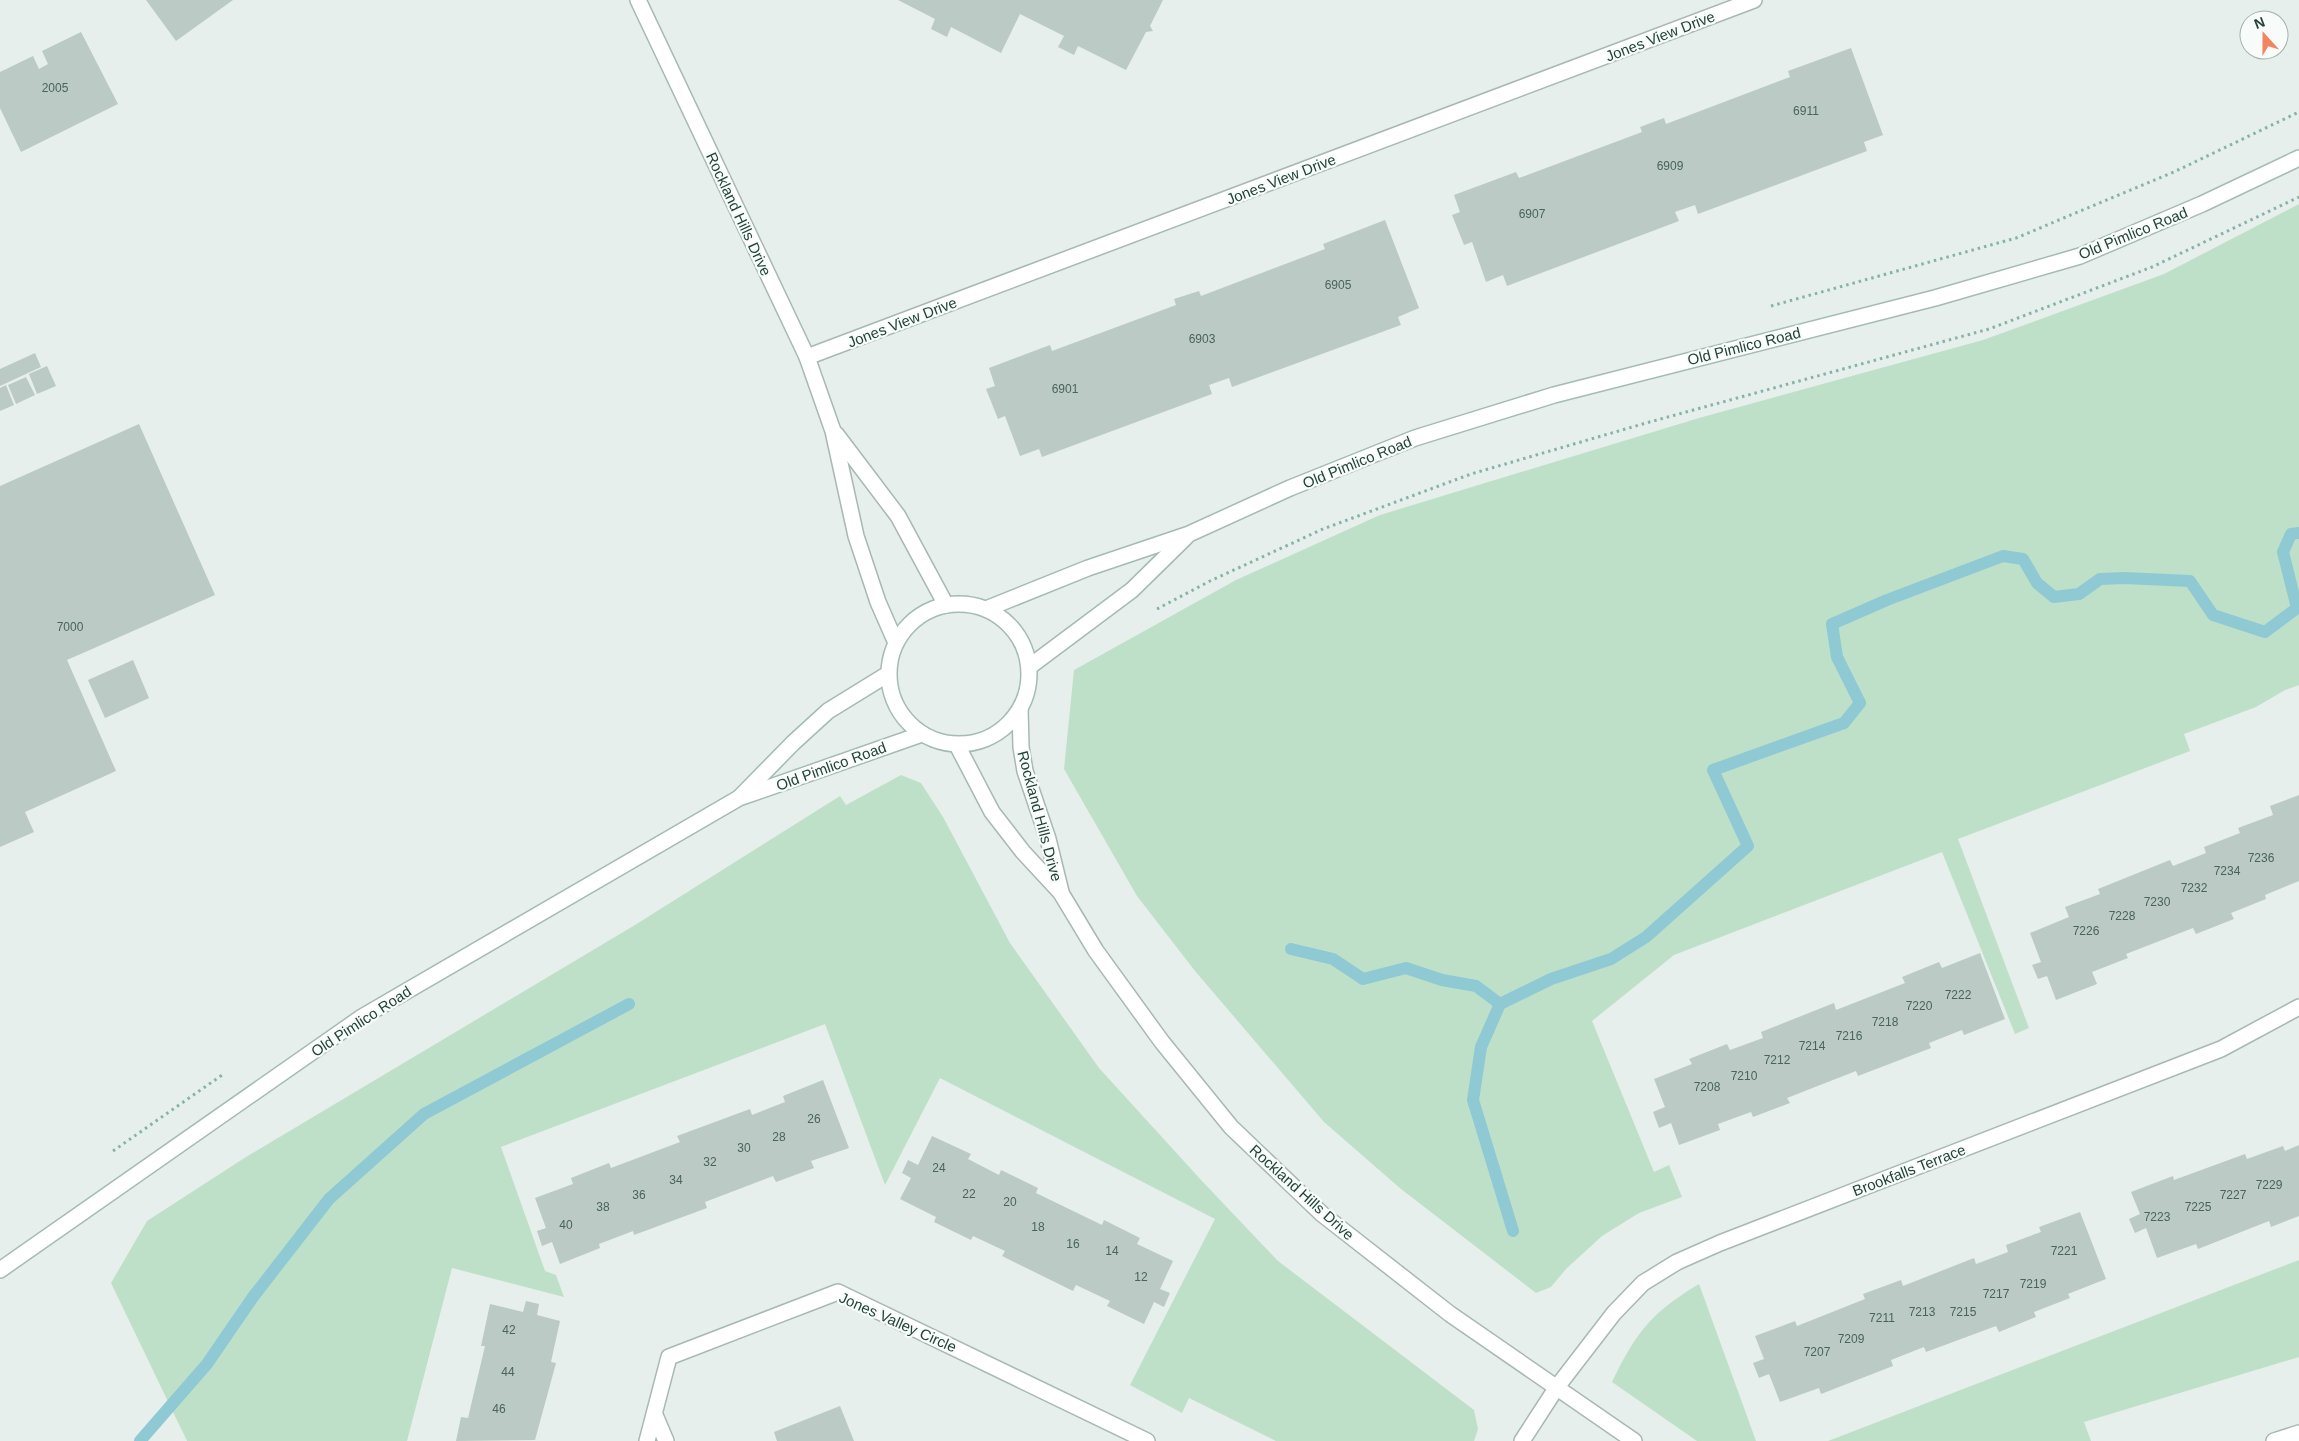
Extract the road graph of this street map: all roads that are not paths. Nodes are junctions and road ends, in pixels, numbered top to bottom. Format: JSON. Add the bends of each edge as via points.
{"nodes":[{"id":1,"x":638,"y":0,"type":"edge"},
{"id":2,"x":1754,"y":0,"type":"edge"},
{"id":3,"x":2299,"y":158,"type":"edge"},
{"id":4,"x":807,"y":358,"type":"junction"},
{"id":5,"x":833,"y":431,"type":"junction"},
{"id":6,"x":1189,"y":534,"type":"junction"},
{"id":7,"x":946,"y":605,"type":"junction"},
{"id":8,"x":986,"y":609,"type":"junction"},
{"id":9,"x":896,"y":643,"type":"junction"},
{"id":10,"x":1029,"y":667,"type":"junction"},
{"id":11,"x":888,"y":674,"type":"junction"},
{"id":12,"x":1020,"y":709,"type":"junction"},
{"id":13,"x":922,"y":734,"type":"junction"},
{"id":14,"x":957,"y":744,"type":"junction"},
{"id":15,"x":739,"y":798,"type":"junction"},
{"id":16,"x":1061,"y":893,"type":"junction"},
{"id":17,"x":2299,"y":1007,"type":"edge"},
{"id":18,"x":0,"y":1270,"type":"edge"},
{"id":19,"x":1557,"y":1386,"type":"junction"},
{"id":20,"x":655,"y":1415,"type":"junction"},
{"id":21,"x":2299,"y":1433,"type":"edge"},
{"id":22,"x":648,"y":1441,"type":"edge"},
{"id":23,"x":666,"y":1441,"type":"edge"},
{"id":24,"x":1147,"y":1441,"type":"edge"},
{"id":25,"x":1522,"y":1441,"type":"edge"},
{"id":26,"x":1634,"y":1441,"type":"edge"},
{"id":27,"x":2274,"y":1441,"type":"edge"}],
"edges":[{"from":1,"to":4,"type":"street","name":"Rockland Hills Drive"},
{"from":2,"to":4,"type":"street","name":"Jones View Drive"},
{"from":3,"to":6,"type":"street","name":"Old Pimlico Road","via":[[2080,256],[1935,298],[1554,395],[1415,438],[1290,488]]},
{"from":4,"to":5,"type":"street","name":"Rockland Hills Drive"},
{"from":5,"to":7,"type":"street","name":"Rockland Hills Drive","via":[[898,516]]},
{"from":5,"to":9,"type":"street","name":"Rockland Hills Drive","via":[[856,536],[878,602]]},
{"from":6,"to":8,"type":"street","name":"Old Pimlico Road","via":[[1088,568]]},
{"from":6,"to":10,"type":"street","name":"Old Pimlico Road","via":[[1132,590]]},
{"from":7,"to":8,"type":"street","via":[[960,603]]},
{"from":7,"to":9,"type":"street","via":[[916,618]]},
{"from":8,"to":10,"type":"street","via":[[999,616],[1020,638]]},
{"from":9,"to":11,"type":"street"},
{"from":10,"to":12,"type":"street","via":[[1029,682]]},
{"from":11,"to":13,"type":"street","via":[[897,708]]},
{"from":11,"to":15,"type":"street","name":"Old Pimlico Road","via":[[828,712]]},
{"from":12,"to":14,"type":"street","via":[[1000,732],[986,739]]},
{"from":12,"to":16,"type":"street","name":"Rockland Hills Drive","via":[[1025,771],[1048,839]]},
{"from":13,"to":14,"type":"street"},
{"from":13,"to":15,"type":"street","name":"Old Pimlico Road"},
{"from":14,"to":16,"type":"street","name":"Rockland Hills Drive","via":[[992,812]]},
{"from":15,"to":18,"type":"street","name":"Old Pimlico Road","via":[[362,1017]]},
{"from":16,"to":19,"type":"street","name":"Rockland Hills Drive","via":[[1096,950],[1156,1034],[1231,1127],[1322,1214],[1450,1314]]},
{"from":17,"to":19,"type":"street","name":"Brookfalls Terrace","via":[[2221,1049],[1677,1262],[1643,1284],[1614,1313]]},
{"from":19,"to":25,"type":"street"},
{"from":19,"to":26,"type":"street","name":"Rockland Hills Drive"},
{"from":20,"to":22,"type":"street","name":"Jones Valley Circle"},
{"from":20,"to":23,"type":"street"},
{"from":20,"to":24,"type":"street","name":"Jones Valley Circle","via":[[669,1357],[838,1292]]},
{"from":21,"to":27,"type":"street"}]}
